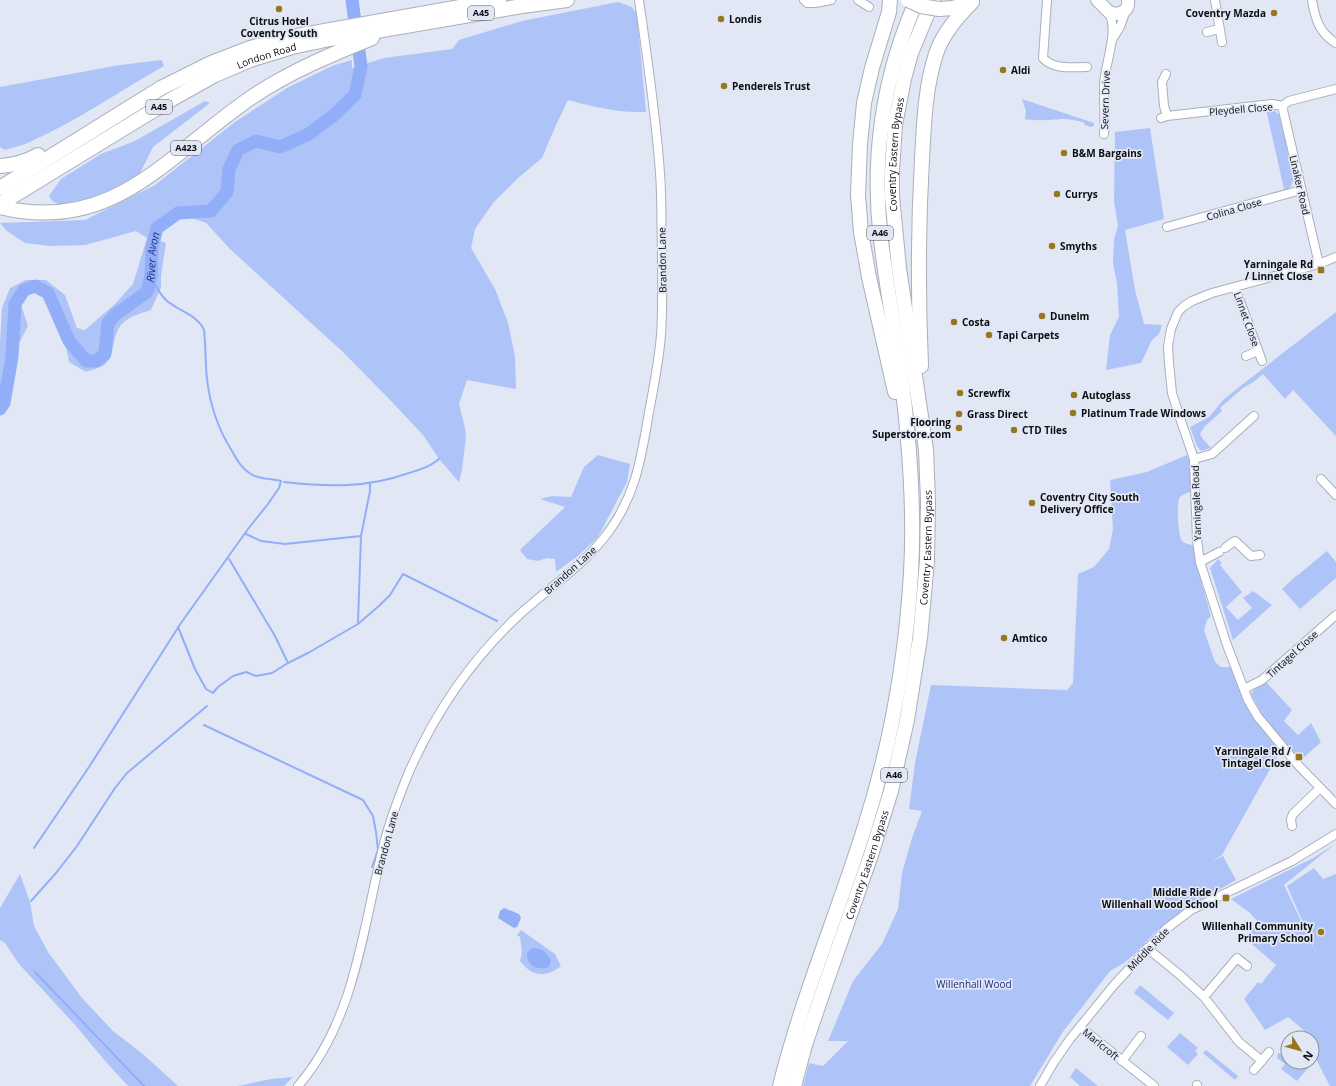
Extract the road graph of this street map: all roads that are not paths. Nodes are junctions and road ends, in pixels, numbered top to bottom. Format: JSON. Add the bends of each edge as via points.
{"nodes":[{"id":1,"x":499,"y":0,"type":"edge"},
{"id":2,"x":567,"y":0,"type":"edge"},
{"id":3,"x":639,"y":0,"type":"edge"},
{"id":4,"x":804,"y":0,"type":"edge"},
{"id":5,"x":831,"y":0,"type":"edge"},
{"id":6,"x":890,"y":0,"type":"edge"},
{"id":7,"x":908,"y":0,"type":"edge"},
{"id":8,"x":917,"y":0,"type":"edge"},
{"id":9,"x":933,"y":0,"type":"edge"},
{"id":10,"x":1047,"y":0,"type":"edge"},
{"id":11,"x":1215,"y":0,"type":"edge"},
{"id":12,"x":1312,"y":0,"type":"edge"},
{"id":13,"x":973,"y":1,"type":"edge"},
{"id":14,"x":1128,"y":3,"type":"edge"},
{"id":15,"x":1104,"y":5,"type":"edge"},
{"id":16,"x":384,"y":29,"type":"junction"},
{"id":17,"x":1219,"y":29,"type":"junction"},
{"id":18,"x":1207,"y":32,"type":"dead end"},
{"id":19,"x":329,"y":35,"type":"junction"},
{"id":20,"x":1112,"y":42,"type":"junction"},
{"id":21,"x":1222,"y":42,"type":"dead end"},
{"id":22,"x":1336,"y":43,"type":"edge"},
{"id":23,"x":1076,"y":67,"type":"junction"},
{"id":24,"x":1087,"y":67,"type":"dead end"},
{"id":25,"x":1166,"y":74,"type":"dead end"},
{"id":26,"x":1075,"y":76,"type":"dead end"},
{"id":27,"x":1336,"y":89,"type":"edge"},
{"id":28,"x":1282,"y":106,"type":"junction"},
{"id":29,"x":113,"y":116,"type":"junction"},
{"id":30,"x":1104,"y":134,"type":"dead end"},
{"id":31,"x":0,"y":166,"type":"edge"},
{"id":32,"x":0,"y":188,"type":"edge"},
{"id":33,"x":1301,"y":190,"type":"junction"},
{"id":34,"x":0,"y":204,"type":"edge"},
{"id":35,"x":0,"y":207,"type":"edge"},
{"id":36,"x":1167,"y":227,"type":"dead end"},
{"id":37,"x":1336,"y":257,"type":"edge"},
{"id":38,"x":1319,"y":264,"type":"junction"},
{"id":39,"x":1235,"y":286,"type":"junction"},
{"id":40,"x":1258,"y":351,"type":"junction"},
{"id":41,"x":1246,"y":356,"type":"dead end"},
{"id":42,"x":1262,"y":361,"type":"dead end"},
{"id":43,"x":1254,"y":416,"type":"dead end"},
{"id":44,"x":926,"y":450,"type":"junction"},
{"id":45,"x":909,"y":454,"type":"junction"},
{"id":46,"x":1194,"y":459,"type":"junction"},
{"id":47,"x":1321,"y":479,"type":"dead end"},
{"id":48,"x":1336,"y":495,"type":"edge"},
{"id":49,"x":1260,"y":555,"type":"dead end"},
{"id":50,"x":1200,"y":562,"type":"junction"},
{"id":51,"x":1336,"y":615,"type":"edge"},
{"id":52,"x":1244,"y":689,"type":"junction"},
{"id":53,"x":1320,"y":788,"type":"junction"},
{"id":54,"x":1336,"y":804,"type":"edge"},
{"id":55,"x":1292,"y":826,"type":"dead end"},
{"id":56,"x":1336,"y":834,"type":"edge"},
{"id":57,"x":1147,"y":948,"type":"junction"},
{"id":58,"x":1247,"y":966,"type":"dead end"},
{"id":59,"x":1204,"y":997,"type":"junction"},
{"id":60,"x":1080,"y":1027,"type":"junction"},
{"id":61,"x":1141,"y":1036,"type":"dead end"},
{"id":62,"x":1270,"y":1052,"type":"dead end"},
{"id":63,"x":1122,"y":1060,"type":"junction"},
{"id":64,"x":1262,"y":1061,"type":"junction"},
{"id":65,"x":1254,"y":1070,"type":"dead end"},
{"id":66,"x":298,"y":1086,"type":"edge"},
{"id":67,"x":780,"y":1086,"type":"edge"},
{"id":68,"x":794,"y":1086,"type":"edge"},
{"id":69,"x":1040,"y":1086,"type":"edge"},
{"id":70,"x":1154,"y":1086,"type":"edge"}],
"edges":[{"from":1,"to":16,"type":"highway","name":"London Road","number":"A45"},
{"from":2,"to":16,"type":"highway","name":"London Road","number":"A45"},
{"from":3,"to":66,"type":"street","name":"Brandon Lane","via":[[660,171],[663,312],[655,381],[634,485],[625,508],[600,543],[488,646],[466,672],[429,730],[409,772],[385,838],[356,967],[344,1002],[318,1058]]},
{"from":4,"to":5,"type":"street","via":[[811,3]]},
{"from":6,"to":45,"type":"highway","via":[[864,103],[858,195],[869,277]]},
{"from":7,"to":13,"type":"highway","bridge":true,"via":[[926,7],[946,9]]},
{"from":8,"to":45,"type":"highway","name":"Coventry Eastern Bypass","number":"A46","via":[[892,68],[884,105],[877,173],[881,239],[900,366]]},
{"from":9,"to":44,"type":"highway","name":"Coventry Eastern Bypass","number":"A46","via":[[911,53],[904,79],[895,125],[892,165],[892,196],[899,268]]},
{"from":10,"to":23,"type":"street","via":[[1043,58],[1054,66]]},
{"from":11,"to":17,"type":"street"},
{"from":12,"to":22,"type":"street","via":[[1320,28],[1324,35]]},
{"from":13,"to":44,"type":"highway","via":[[952,25],[936,52],[927,97],[921,173],[919,252],[919,313]]},
{"from":14,"to":15,"type":"main road","via":[[1118,14]]},
{"from":14,"to":20,"type":"street","name":"Severn Drive"},
{"from":15,"to":20,"type":"street","name":"Severn Drive","via":[[1112,25]]},
{"from":16,"to":19,"type":"highway","name":"London Road","number":"A45"},
{"from":16,"to":35,"type":"highway","number":"A423","via":[[290,74],[252,97],[166,164],[110,200],[72,211],[33,213]]},
{"from":17,"to":18,"type":"street"},
{"from":17,"to":21,"type":"street"},
{"from":19,"to":29,"type":"highway","name":"London Road","number":"A45","via":[[291,37],[211,63]]},
{"from":19,"to":34,"type":"highway","name":"London Road","number":"A45","via":[[257,58],[215,75]]},
{"from":20,"to":30,"type":"street","name":"Severn Drive","via":[[1104,84]]},
{"from":23,"to":24,"type":"street"},
{"from":23,"to":26,"type":"street"},
{"from":25,"to":28,"type":"street","name":"Pleydell Close","via":[[1162,82],[1164,117],[1272,104]]},
{"from":27,"to":28,"type":"street","name":"Pleydell Close","via":[[1289,101]]},
{"from":28,"to":33,"type":"street","name":"Linaker Road"},
{"from":29,"to":31,"type":"highway","via":[[91,125],[33,158],[12,166]]},
{"from":29,"to":32,"type":"highway","name":"London Road","number":"A45"},
{"from":33,"to":36,"type":"street","name":"Colina Close"},
{"from":33,"to":38,"type":"street","name":"Linaker Road"},
{"from":37,"to":38,"type":"street","name":"Yarningale Road"},
{"from":38,"to":39,"type":"street","name":"Yarningale Road"},
{"from":39,"to":40,"type":"street","name":"Linnet Close"},
{"from":39,"to":46,"type":"street","name":"Yarningale Road","via":[[1184,306],[1178,312],[1172,329],[1168,346],[1172,392]]},
{"from":40,"to":41,"type":"street","name":"Linnet Close"},
{"from":40,"to":42,"type":"street","name":"Linnet Close"},
{"from":43,"to":46,"type":"street","via":[[1212,454]]},
{"from":44,"to":68,"type":"highway","name":"Coventry Eastern Bypass","number":"A46","via":[[927,561],[920,638],[907,720],[891,791],[805,1046]]},
{"from":45,"to":67,"type":"highway","name":"Coventry Eastern Bypass","number":"A46","via":[[912,483],[911,573],[903,651],[887,746],[866,823],[803,1008]]},
{"from":46,"to":50,"type":"street","name":"Yarningale Road"},
{"from":47,"to":48,"type":"street"},
{"from":49,"to":50,"type":"street","via":[[1251,556],[1235,541]]},
{"from":50,"to":52,"type":"street","name":"Yarningale Road"},
{"from":51,"to":52,"type":"street","name":"Tintagel Close","via":[[1262,680]]},
{"from":52,"to":53,"type":"street","name":"Yarningale Road","via":[[1258,717]]},
{"from":53,"to":54,"type":"street","name":"Yarningale Road"},
{"from":53,"to":55,"type":"street","via":[[1293,814]]},
{"from":56,"to":57,"type":"street","name":"Middle Ride","via":[[1292,861],[1191,910]]},
{"from":57,"to":59,"type":"street"},
{"from":57,"to":60,"type":"street","name":"Middle Ride"},
{"from":58,"to":59,"type":"street","via":[[1237,958]]},
{"from":59,"to":64,"type":"street","via":[[1239,1042]]},
{"from":60,"to":63,"type":"street","name":"Marlcroft"},
{"from":60,"to":69,"type":"street","name":"Middle Ride"},
{"from":61,"to":63,"type":"street","name":"Marlcroft"},
{"from":62,"to":64,"type":"street"},
{"from":63,"to":70,"type":"street","name":"Marlcroft"},
{"from":64,"to":65,"type":"street"}]}
